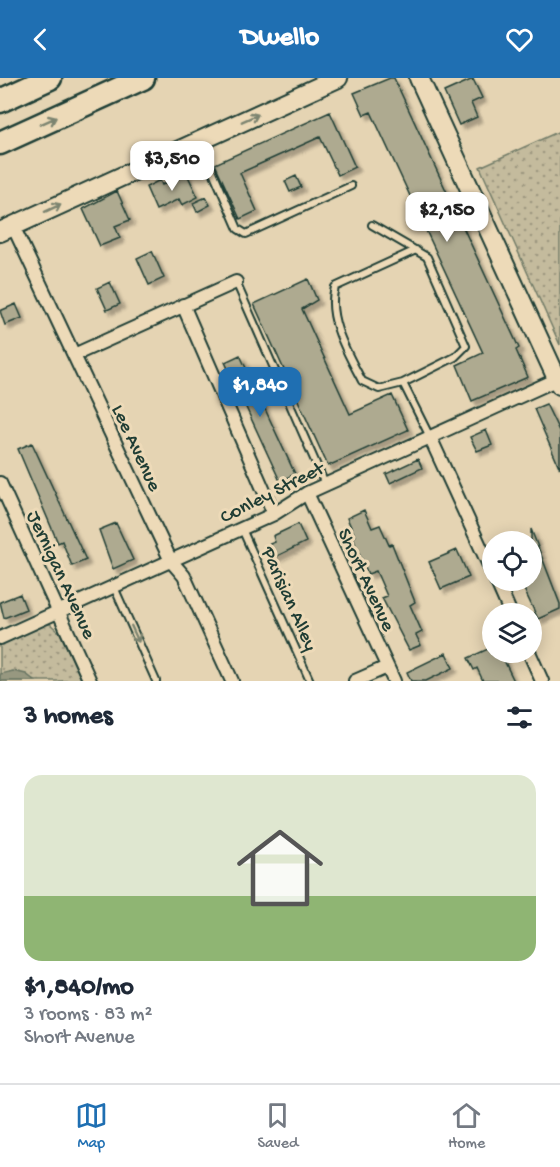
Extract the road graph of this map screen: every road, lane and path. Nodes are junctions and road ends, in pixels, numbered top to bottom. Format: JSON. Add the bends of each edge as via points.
{"nodes":[{"id":1,"x":50,"y":78,"type":"edge"},
{"id":2,"x":143,"y":78,"type":"edge"},
{"id":3,"x":338,"y":78,"type":"edge"},
{"id":4,"x":419,"y":78,"type":"edge"},
{"id":5,"x":0,"y":101,"type":"edge"},
{"id":6,"x":200,"y":141,"type":"junction"},
{"id":7,"x":0,"y":143,"type":"edge"},
{"id":8,"x":351,"y":186,"type":"dead end"},
{"id":9,"x":372,"y":225,"type":"dead end"},
{"id":10,"x":7,"y":229,"type":"edge"},
{"id":11,"x":416,"y":250,"type":"junction"},
{"id":12,"x":236,"y":282,"type":"joint"},
{"id":13,"x":183,"y":305,"type":"junction"},
{"id":14,"x":74,"y":355,"type":"junction"},
{"id":15,"x":559,"y":381,"type":"edge"},
{"id":16,"x":403,"y":383,"type":"junction"},
{"id":17,"x":430,"y":437,"type":"junction"},
{"id":18,"x":0,"y":483,"type":"edge"},
{"id":19,"x":326,"y":485,"type":"junction"},
{"id":20,"x":307,"y":493,"type":"junction"},
{"id":21,"x":274,"y":514,"type":"junction"},
{"id":22,"x":241,"y":529,"type":"junction"},
{"id":23,"x":482,"y":550,"type":"edge"},
{"id":24,"x":171,"y":561,"type":"junction"},
{"id":25,"x":114,"y":587,"type":"junction"},
{"id":26,"x":59,"y":612,"type":"junction"},
{"id":27,"x":0,"y":638,"type":"edge"},
{"id":28,"x":534,"y":663,"type":"edge"},
{"id":29,"x":387,"y":667,"type":"junction"},
{"id":30,"x":90,"y":681,"type":"edge"},
{"id":31,"x":156,"y":681,"type":"edge"},
{"id":32,"x":232,"y":681,"type":"edge"},
{"id":33,"x":310,"y":681,"type":"edge"},
{"id":34,"x":355,"y":681,"type":"edge"},
{"id":35,"x":394,"y":681,"type":"edge"},
{"id":36,"x":542,"y":681,"type":"edge"}],
"edges":[{"from":1,"to":5,"type":"highway"},
{"from":7,"to":2,"type":"highway","one_way":true},
{"from":6,"to":3,"type":"street","one_way":true},
{"from":4,"to":15,"type":"street"},
{"from":6,"to":8,"type":"lane","via":[[238,229],[246,234]]},
{"from":10,"to":6,"type":"street","one_way":true},
{"from":9,"to":11,"type":"lane"},
{"from":10,"to":14,"type":"street","name":"Lee Avenue"},
{"from":11,"to":16,"type":"lane","via":[[427,257],[466,346],[455,357]]},
{"from":11,"to":16,"type":"lane","via":[[335,287],[332,300],[337,326],[362,381],[379,389]]},
{"from":12,"to":13,"type":"street"},
{"from":12,"to":19,"type":"lane"},
{"from":13,"to":14,"type":"street"},
{"from":13,"to":21,"type":"street"},
{"from":14,"to":24,"type":"street","name":"Lee Avenue"},
{"from":15,"to":17,"type":"street","name":"Conley Street"},
{"from":16,"to":17,"type":"lane"},
{"from":17,"to":19,"type":"street","name":"Conley Street"},
{"from":17,"to":23,"type":"street"},
{"from":18,"to":26,"type":"street","name":"Jernigan Avenue"},
{"from":19,"to":20,"type":"street","name":"Conley Street"},
{"from":20,"to":21,"type":"street","name":"Conley Street"},
{"from":20,"to":29,"type":"street","name":"Short Avenue"},
{"from":21,"to":22,"type":"street","name":"Conley Street"},
{"from":22,"to":24,"type":"street","name":"Conley Street"},
{"from":22,"to":33,"type":"lane","name":"Parisian Alley"},
{"from":24,"to":25,"type":"street","name":"Conley Street"},
{"from":24,"to":32,"type":"street","name":"Lee Avenue","via":[[184,576]]},
{"from":25,"to":26,"type":"street","name":"Conley Street"},
{"from":25,"to":31,"type":"lane","one_way":true},
{"from":26,"to":27,"type":"street","name":"Conley Street"},
{"from":26,"to":30,"type":"street","name":"Jernigan Avenue"},
{"from":28,"to":36,"type":"street"},
{"from":29,"to":34,"type":"street"},
{"from":29,"to":35,"type":"street","name":"Short Avenue"}]}
